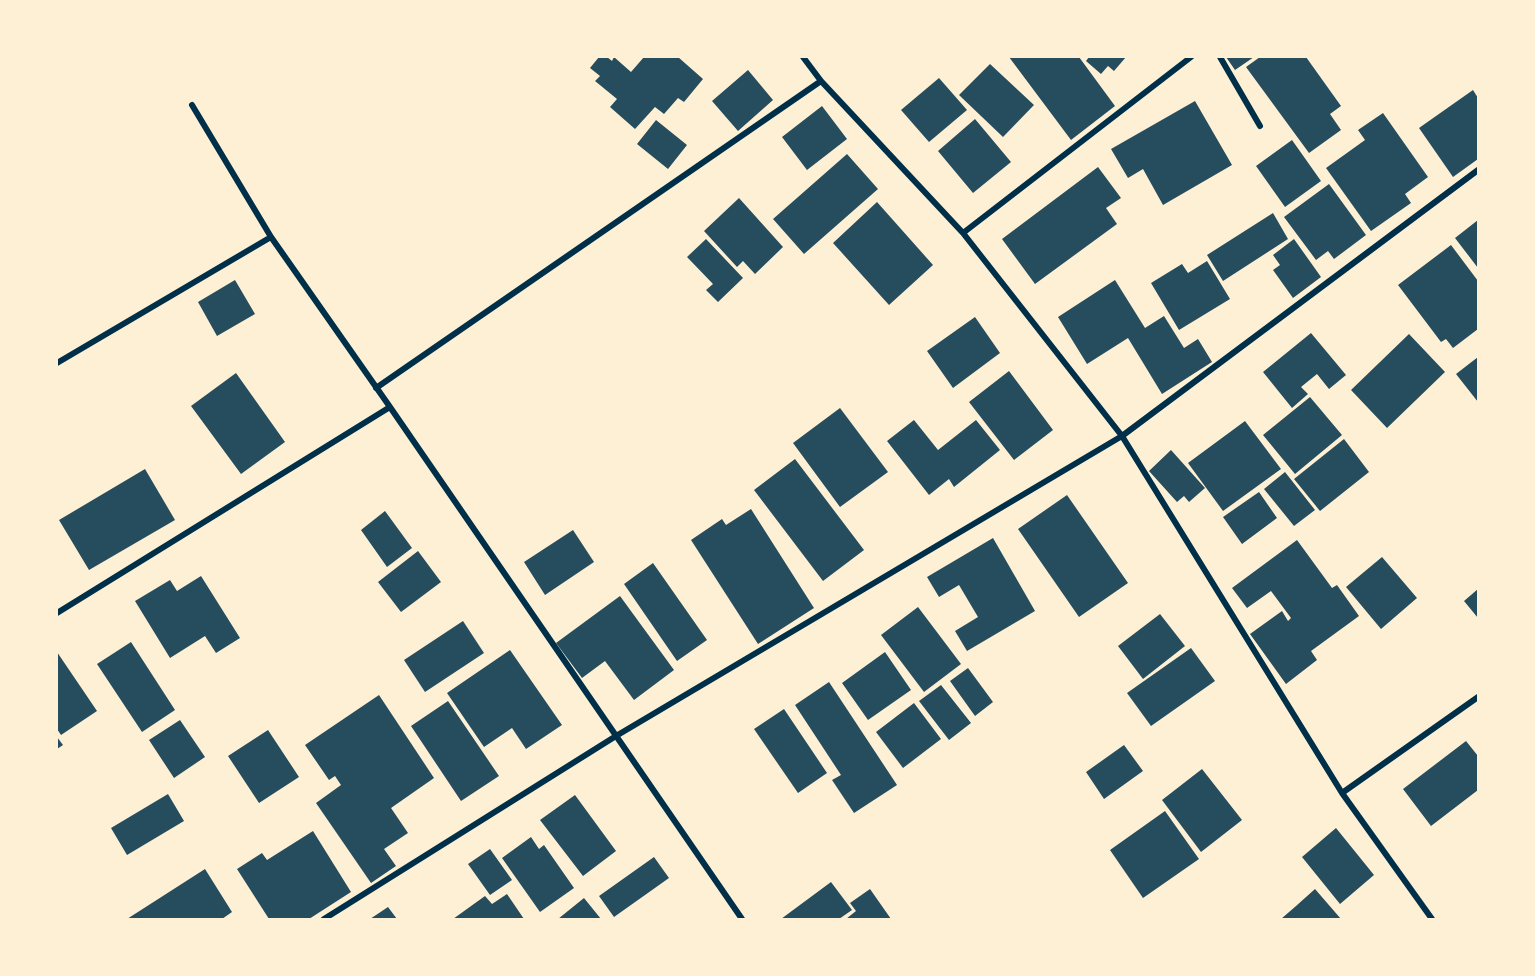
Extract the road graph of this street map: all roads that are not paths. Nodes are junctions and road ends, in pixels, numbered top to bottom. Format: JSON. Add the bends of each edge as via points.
{"nodes":[{"id":1,"x":803,"y":57,"type":"edge"},
{"id":2,"x":1191,"y":57,"type":"edge"},
{"id":3,"x":1220,"y":57,"type":"edge"},
{"id":4,"x":821,"y":81,"type":"junction"},
{"id":5,"x":192,"y":105,"type":"dead end"},
{"id":6,"x":1260,"y":126,"type":"dead end"},
{"id":7,"x":1478,"y":170,"type":"edge"},
{"id":8,"x":963,"y":232,"type":"junction"},
{"id":9,"x":271,"y":237,"type":"junction"},
{"id":10,"x":57,"y":363,"type":"edge"},
{"id":11,"x":376,"y":388,"type":"junction"},
{"id":12,"x":390,"y":407,"type":"junction"},
{"id":13,"x":1122,"y":436,"type":"junction"},
{"id":14,"x":57,"y":613,"type":"edge"},
{"id":15,"x":1478,"y":697,"type":"edge"},
{"id":16,"x":616,"y":735,"type":"junction"},
{"id":17,"x":1342,"y":793,"type":"junction"},
{"id":18,"x":324,"y":919,"type":"edge"},
{"id":19,"x":742,"y":919,"type":"edge"},
{"id":20,"x":1432,"y":919,"type":"edge"}],
"edges":[{"from":1,"to":4,"type":"street"},
{"from":2,"to":8,"type":"street"},
{"from":3,"to":6,"type":"street"},
{"from":4,"to":8,"type":"street"},
{"from":4,"to":11,"type":"street"},
{"from":5,"to":9,"type":"street"},
{"from":7,"to":13,"type":"street"},
{"from":8,"to":13,"type":"street"},
{"from":9,"to":10,"type":"street"},
{"from":9,"to":11,"type":"street"},
{"from":11,"to":12,"type":"street"},
{"from":12,"to":14,"type":"street"},
{"from":12,"to":16,"type":"street"},
{"from":13,"to":16,"type":"street"},
{"from":13,"to":17,"type":"street"},
{"from":15,"to":17,"type":"street"},
{"from":16,"to":18,"type":"street"},
{"from":16,"to":19,"type":"street"},
{"from":17,"to":20,"type":"street"}]}
